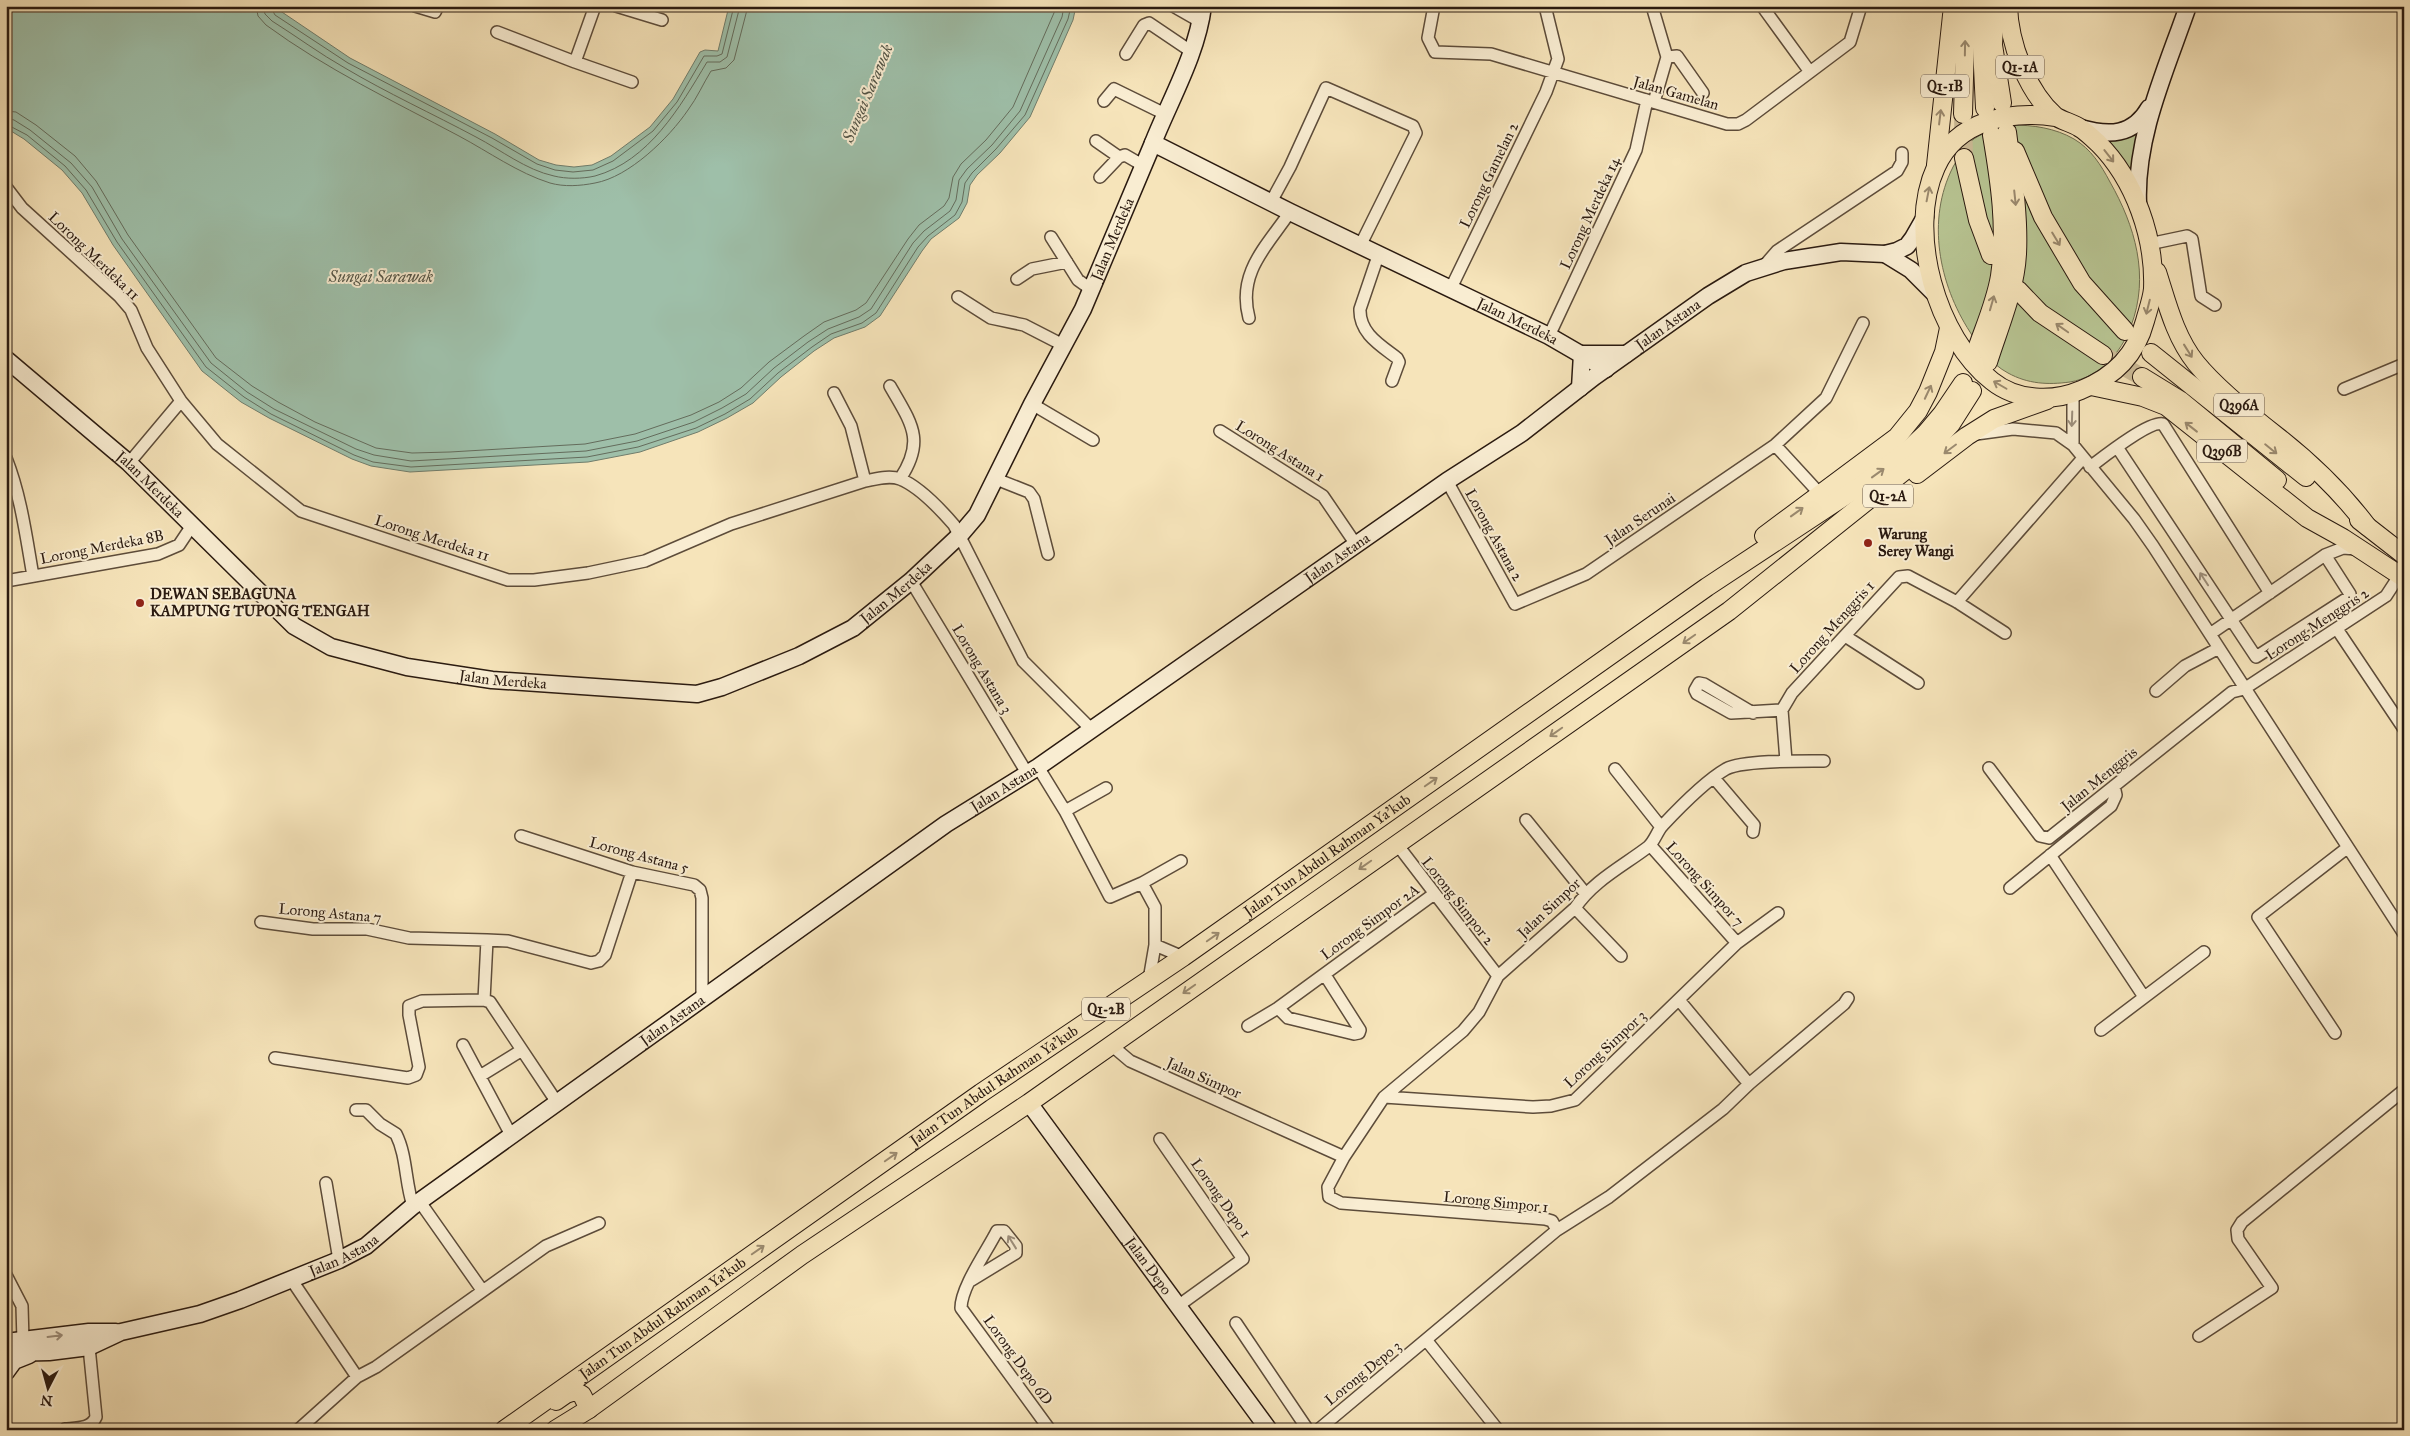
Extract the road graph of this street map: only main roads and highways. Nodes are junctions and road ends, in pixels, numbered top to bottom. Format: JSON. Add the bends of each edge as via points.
{"nodes":[{"id":1,"x":1953,"y":6,"type":"edge"},
{"id":2,"x":1966,"y":6,"type":"edge"},
{"id":3,"x":1980,"y":6,"type":"edge"},
{"id":4,"x":1995,"y":6,"type":"edge"},
{"id":5,"x":2008,"y":6,"type":"edge"},
{"id":6,"x":2188,"y":6,"type":"edge"},
{"id":7,"x":1202,"y":14,"type":"edge"},
{"id":8,"x":2158,"y":93,"type":"junction"},
{"id":9,"x":2002,"y":103,"type":"dead end"},
{"id":10,"x":1985,"y":108,"type":"dead end"},
{"id":11,"x":1963,"y":114,"type":"tunnel mouth"},
{"id":12,"x":2056,"y":117,"type":"junction"},
{"id":13,"x":2080,"y":128,"type":"junction"},
{"id":14,"x":1153,"y":143,"type":"junction"},
{"id":15,"x":1964,"y":158,"type":"tunnel mouth"},
{"id":16,"x":1936,"y":165,"type":"junction"},
{"id":17,"x":2138,"y":206,"type":"junction"},
{"id":18,"x":1925,"y":217,"type":"junction"},
{"id":19,"x":2151,"y":250,"type":"junction"},
{"id":20,"x":1885,"y":254,"type":"junction"},
{"id":21,"x":1991,"y":255,"type":"dead end"},
{"id":22,"x":2018,"y":290,"type":"dead end"},
{"id":23,"x":1936,"y":295,"type":"junction"},
{"id":24,"x":1949,"y":328,"type":"junction"},
{"id":25,"x":2125,"y":331,"type":"dead end"},
{"id":26,"x":2151,"y":353,"type":"dead end"},
{"id":27,"x":1582,"y":354,"type":"junction"},
{"id":28,"x":1626,"y":354,"type":"junction"},
{"id":29,"x":1982,"y":355,"type":"dead end"},
{"id":30,"x":2103,"y":355,"type":"tunnel mouth"},
{"id":31,"x":6,"y":359,"type":"edge"},
{"id":32,"x":1606,"y":369,"type":"junction"},
{"id":33,"x":2142,"y":377,"type":"tunnel mouth"},
{"id":34,"x":2091,"y":386,"type":"junction"},
{"id":35,"x":1580,"y":388,"type":"junction"},
{"id":36,"x":2064,"y":395,"type":"junction"},
{"id":37,"x":2367,"y":526,"type":"junction"},
{"id":38,"x":2343,"y":538,"type":"junction"},
{"id":39,"x":2404,"y":555,"type":"edge"},
{"id":40,"x":2402,"y":577,"type":"edge"},
{"id":41,"x":1706,"y":588,"type":"junction"},
{"id":42,"x":1729,"y":611,"type":"junction"},
{"id":43,"x":1029,"y":1103,"type":"junction"},
{"id":44,"x":121,"y":1332,"type":"junction"},
{"id":45,"x":6,"y":1342,"type":"edge"},
{"id":46,"x":49,"y":1352,"type":"junction"},
{"id":47,"x":6,"y":1353,"type":"edge"},
{"id":48,"x":6,"y":1372,"type":"edge"},
{"id":49,"x":589,"y":1408,"type":"junction"},
{"id":50,"x":504,"y":1430,"type":"edge"},
{"id":51,"x":511,"y":1430,"type":"edge"},
{"id":52,"x":555,"y":1430,"type":"edge"},
{"id":53,"x":1269,"y":1430,"type":"edge"}],
"edges":[{"from":16,"to":1,"type":"main road","number":"Q1-1B","one_way":true},
{"from":11,"to":2,"type":"main road","one_way":true},
{"from":3,"to":10,"type":"main road"},
{"from":4,"to":9,"type":"main road","via":[[1993,45]]},
{"from":5,"to":12,"type":"main road","number":"Q1-1A","via":[[2020,67]]},
{"from":6,"to":8,"type":"main road"},
{"from":7,"to":14,"type":"main road","via":[[1192,52]]},
{"from":8,"to":13,"type":"main road","via":[[2142,120],[2134,126],[2104,133]]},
{"from":8,"to":17,"type":"main road","via":[[2138,170]]},
{"from":12,"to":13,"type":"main road"},
{"from":12,"to":16,"type":"main road","via":[[2025,114],[1989,120],[1955,141]]},
{"from":13,"to":17,"type":"main road","one_way":true,"via":[[2112,161]]},
{"from":14,"to":27,"type":"main road","name":"Jalan Merdeka"},
{"from":14,"to":31,"type":"main road","name":"Jalan Merdeka","via":[[1092,290],[996,479],[977,514],[960,535],[911,581],[853,628],[800,656],[698,694],[492,680],[363,656],[331,646],[294,626],[129,463]]},
{"from":15,"to":21,"type":"main road","via":[[1978,220]]},
{"from":18,"to":16,"type":"main road","one_way":true},
{"from":17,"to":19,"type":"main road"},
{"from":18,"to":20,"type":"main road","via":[[1907,246]]},
{"from":18,"to":23,"type":"main road","via":[[1926,256]]},
{"from":19,"to":34,"type":"main road","one_way":true,"via":[[2153,290],[2135,346],[2113,373]]},
{"from":19,"to":37,"type":"main road","number":"Q396A","one_way":true,"via":[[2170,314],[2196,363],[2346,498]]},
{"from":20,"to":23,"type":"main road","via":[[1911,270]]},
{"from":20,"to":28,"type":"main road","name":"Jalan Astana","via":[[1822,254],[1764,266],[1708,296]]},
{"from":30,"to":22,"type":"main road","one_way":true,"via":[[2040,313]]},
{"from":23,"to":24,"type":"main road"},
{"from":36,"to":24,"type":"main road","one_way":true,"via":[[2030,397],[2003,388],[1975,364]]},
{"from":41,"to":24,"type":"main road","number":"Q1-2B","one_way":true,"via":[[1720,567],[1897,437],[1918,411],[1928,392],[1944,352]]},
{"from":29,"to":25,"type":"main road","one_way":true,"via":[[2011,290],[2017,255],[2016,203],[2000,133],[2043,217],[2082,283]]},
{"from":26,"to":37,"type":"main road","one_way":true},
{"from":27,"to":28,"type":"main road"},
{"from":27,"to":32,"type":"main road","name":"Jalan Merdeka"},
{"from":27,"to":35,"type":"main road"},
{"from":28,"to":32,"type":"main road","name":"Jalan Astana"},
{"from":32,"to":35,"type":"main road","name":"Jalan Astana"},
{"from":33,"to":38,"type":"main road","via":[[2181,401],[2315,510]]},
{"from":34,"to":36,"type":"main road"},
{"from":38,"to":34,"type":"main road","number":"Q396B","one_way":true,"via":[[2307,518],[2166,406],[2143,397]]},
{"from":35,"to":44,"type":"main road","name":"Jalan Astana","via":[[1522,433],[1447,481],[1092,730],[961,814],[511,1135],[366,1246],[339,1260],[200,1314]]},
{"from":36,"to":42,"type":"main road","number":"Q1-2A","one_way":true,"via":[[1994,419],[1967,436],[1758,599]]},
{"from":37,"to":39,"type":"main road","number":"Q396A"},
{"from":38,"to":40,"type":"main road","number":"Q396B"},
{"from":41,"to":42,"type":"main road","name":"Jalan Tun Abdul Rahman Ya'kub","one_way":true,"via":[[1860,486],[1908,450],[1968,387],[1950,424],[1917,461]]},
{"from":50,"to":41,"type":"main road","name":"Jalan Tun Abdul Rahman Ya'kub","number":"Q1-2B","one_way":true},
{"from":42,"to":43,"type":"main road","name":"Jalan Tun Abdul Rahman Ya'kub","number":"Q1-2A","one_way":true},
{"from":43,"to":49,"type":"main road","name":"Jalan Tun Abdul Rahman Ya'kub","number":"Q1-2A","via":[[802,1255]]},
{"from":43,"to":53,"type":"main road","name":"Jalan Depo"},
{"from":45,"to":44,"type":"main road","name":"Jalan Astana","one_way":true,"via":[[89,1332]]},
{"from":44,"to":46,"type":"main road","name":"Jalan Astana","via":[[89,1347]]},
{"from":46,"to":47,"type":"main road","name":"Jalan Astana"},
{"from":46,"to":48,"type":"main road","via":[[23,1357]]},
{"from":49,"to":51,"type":"main road","via":[[582,1395],[575,1392],[566,1394]]},
{"from":49,"to":52,"type":"main road","name":"Jalan Tun Abdul Rahman Ya'kub","number":"Q1-2A"}]}
